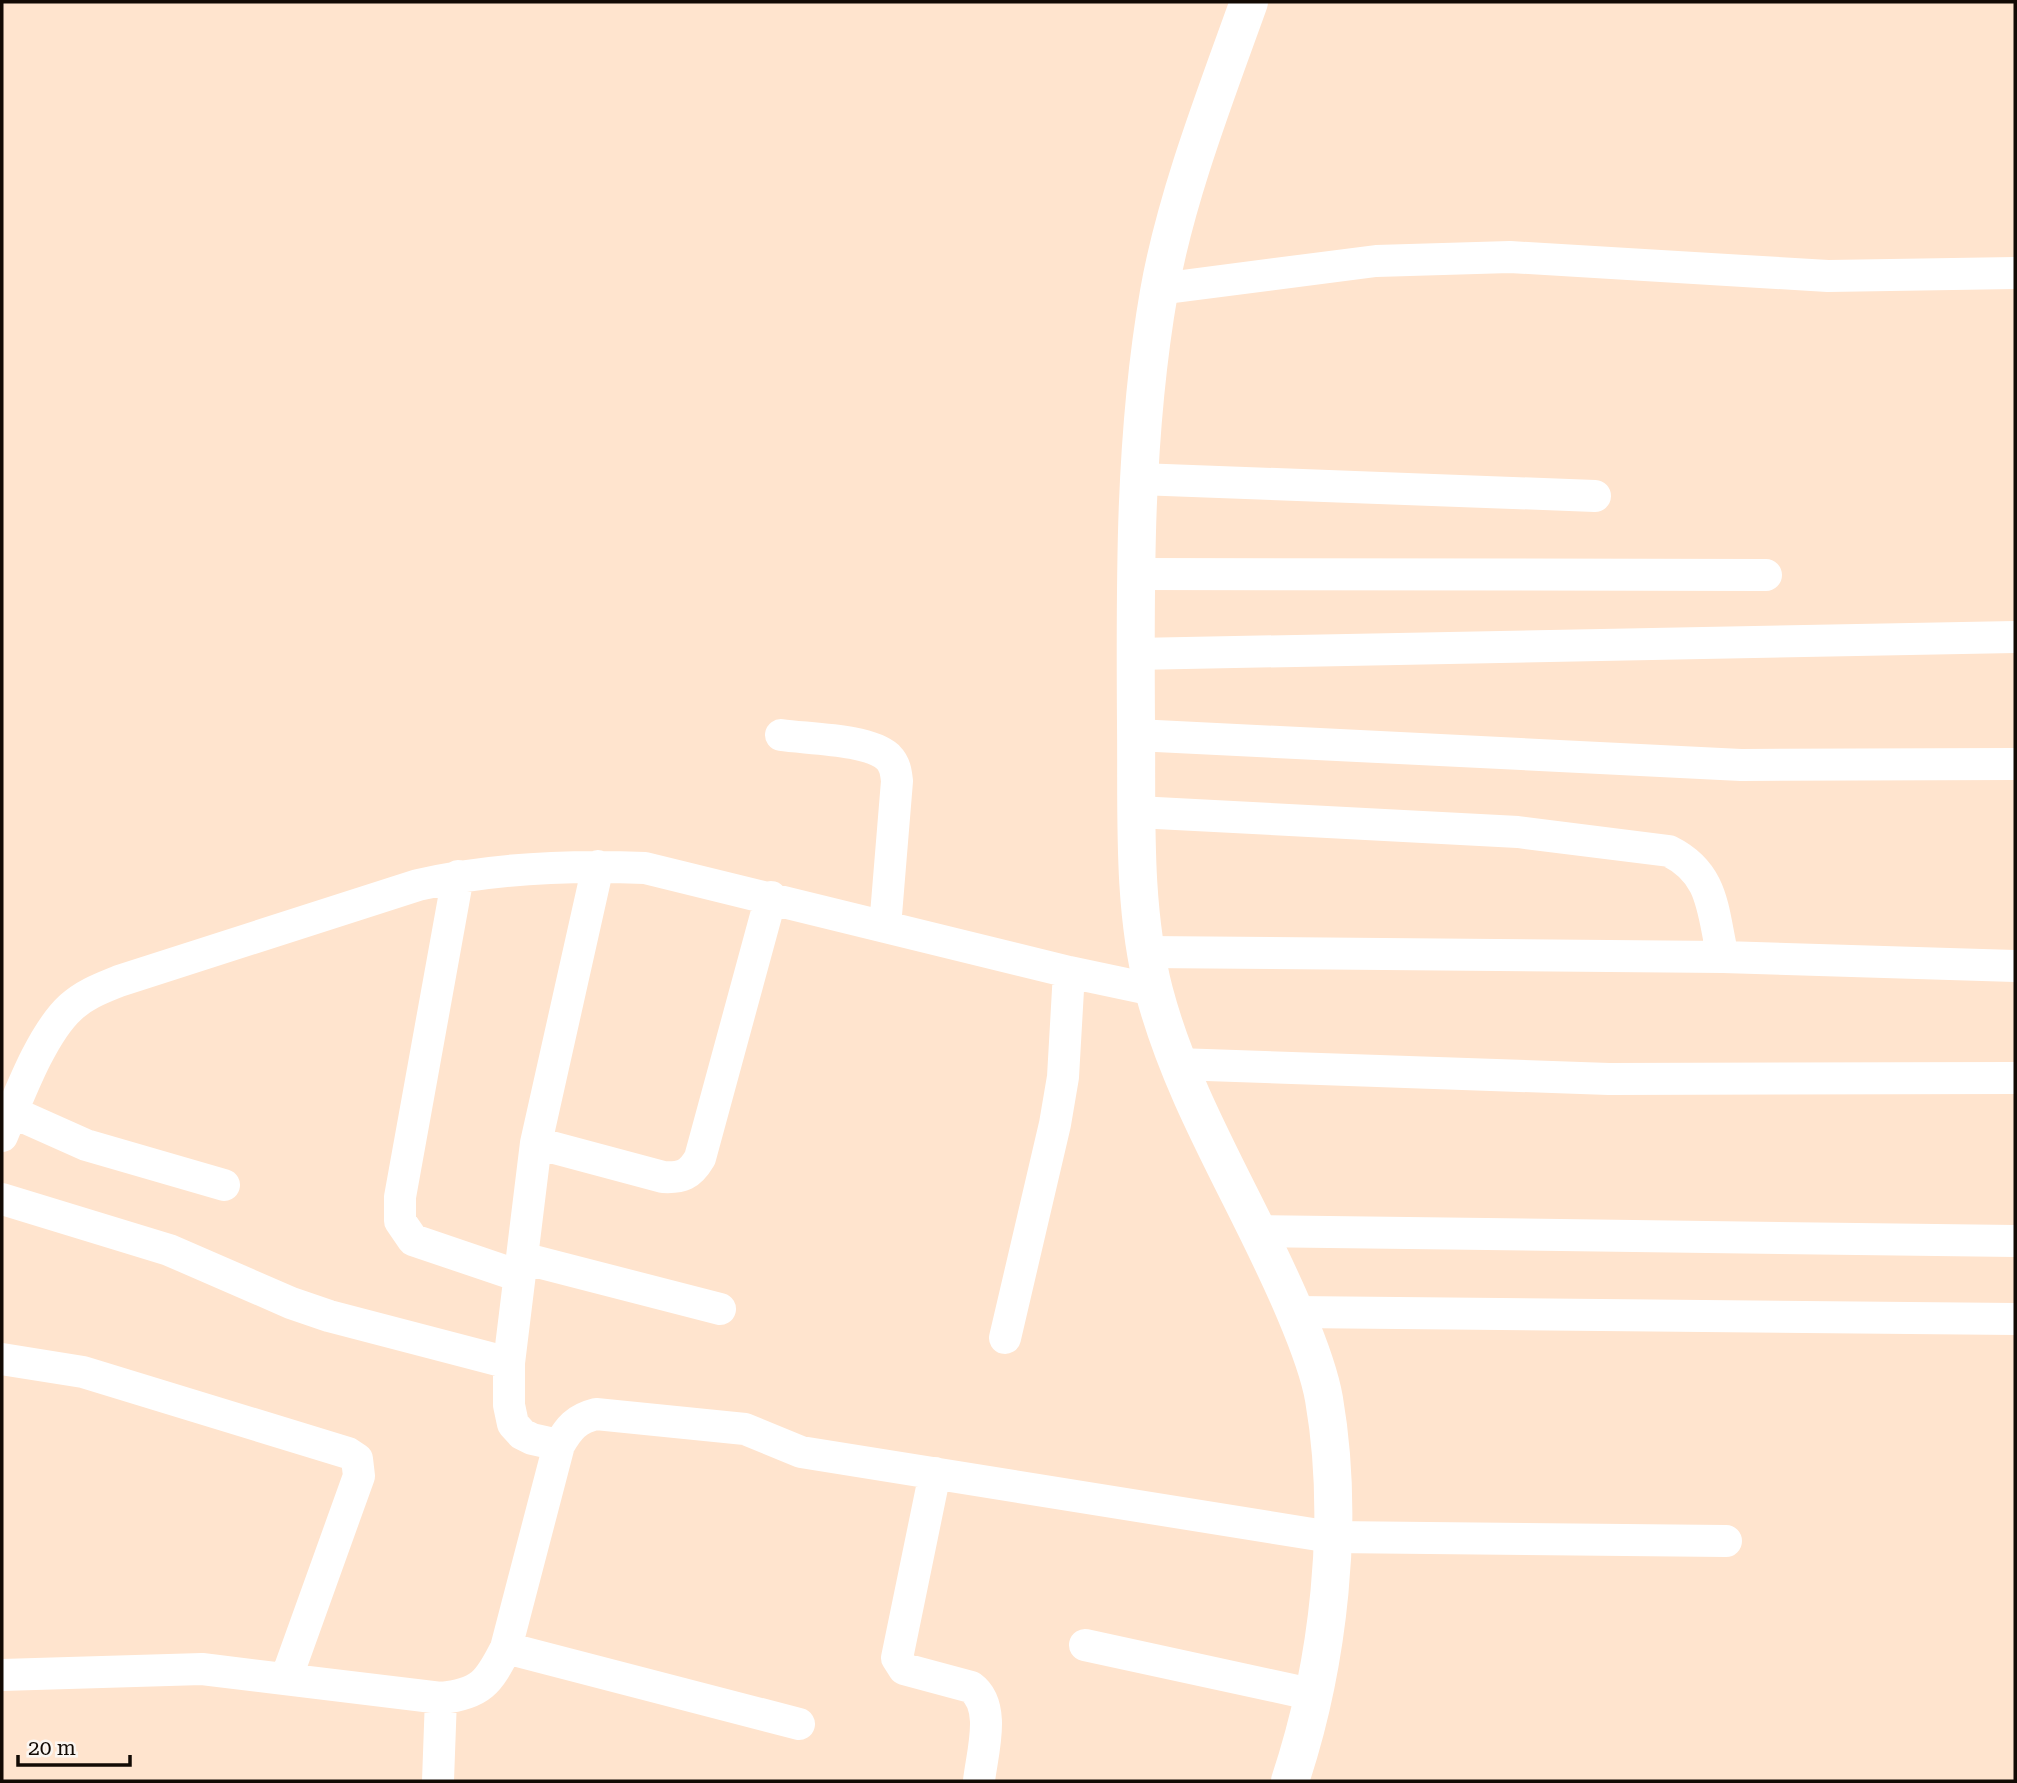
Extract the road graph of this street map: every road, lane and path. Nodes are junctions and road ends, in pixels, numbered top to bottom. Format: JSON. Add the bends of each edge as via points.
{"nodes":[{"id":1,"x":1249,"y":2,"type":"edge"},
{"id":2,"x":2015,"y":273,"type":"edge"},
{"id":3,"x":1159,"y":289,"type":"junction"},
{"id":4,"x":1139,"y":479,"type":"junction"},
{"id":5,"x":1595,"y":496,"type":"dead end"},
{"id":6,"x":1135,"y":574,"type":"junction"},
{"id":7,"x":1766,"y":575,"type":"dead end"},
{"id":8,"x":2015,"y":637,"type":"edge"},
{"id":9,"x":1135,"y":654,"type":"junction"},
{"id":10,"x":781,"y":735,"type":"dead end"},
{"id":11,"x":1136,"y":735,"type":"junction"},
{"id":12,"x":2015,"y":764,"type":"edge"},
{"id":13,"x":1137,"y":812,"type":"junction"},
{"id":14,"x":598,"y":866,"type":"junction"},
{"id":15,"x":458,"y":876,"type":"junction"},
{"id":16,"x":771,"y":897,"type":"junction"},
{"id":17,"x":885,"y":927,"type":"junction"},
{"id":18,"x":1146,"y":952,"type":"junction"},
{"id":19,"x":1723,"y":957,"type":"junction"},
{"id":20,"x":2015,"y":966,"type":"edge"},
{"id":21,"x":1069,"y":972,"type":"junction"},
{"id":22,"x":1154,"y":990,"type":"junction"},
{"id":23,"x":1177,"y":1065,"type":"junction"},
{"id":24,"x":2015,"y":1078,"type":"edge"},
{"id":25,"x":7,"y":1124,"type":"edge"},
{"id":26,"x":536,"y":1143,"type":"junction"},
{"id":27,"x":224,"y":1185,"type":"dead end"},
{"id":28,"x":2,"y":1199,"type":"edge"},
{"id":29,"x":1256,"y":1231,"type":"junction"},
{"id":30,"x":2015,"y":1241,"type":"edge"},
{"id":31,"x":521,"y":1267,"type":"junction"},
{"id":32,"x":720,"y":1309,"type":"dead end"},
{"id":33,"x":1295,"y":1312,"type":"junction"},
{"id":34,"x":2015,"y":1318,"type":"edge"},
{"id":35,"x":1005,"y":1338,"type":"dead end"},
{"id":36,"x":2,"y":1359,"type":"edge"},
{"id":37,"x":509,"y":1363,"type":"junction"},
{"id":38,"x":559,"y":1445,"type":"junction"},
{"id":39,"x":935,"y":1473,"type":"junction"},
{"id":40,"x":1331,"y":1537,"type":"junction"},
{"id":41,"x":1726,"y":1541,"type":"dead end"},
{"id":42,"x":1085,"y":1645,"type":"dead end"},
{"id":43,"x":506,"y":1648,"type":"junction"},
{"id":44,"x":2,"y":1675,"type":"edge"},
{"id":45,"x":286,"y":1679,"type":"junction"},
{"id":46,"x":1315,"y":1695,"type":"junction"},
{"id":47,"x":440,"y":1698,"type":"junction"},
{"id":48,"x":799,"y":1724,"type":"dead end"},
{"id":49,"x":438,"y":1781,"type":"edge"},
{"id":50,"x":979,"y":1781,"type":"edge"},
{"id":51,"x":1290,"y":1781,"type":"edge"}],
"edges":[{"from":1,"to":3,"type":"street","via":[[1197,148]]},
{"from":2,"to":3,"type":"street","via":[[1828,276],[1510,257],[1376,261]]},
{"from":3,"to":4,"type":"street"},
{"from":4,"to":5,"type":"street"},
{"from":4,"to":6,"type":"street"},
{"from":6,"to":7,"type":"street"},
{"from":6,"to":9,"type":"street"},
{"from":8,"to":9,"type":"street"},
{"from":9,"to":11,"type":"street"},
{"from":10,"to":17,"type":"street","via":[[871,748],[894,765],[897,782]]},
{"from":11,"to":12,"type":"street","via":[[1741,765]]},
{"from":11,"to":13,"type":"street"},
{"from":13,"to":18,"type":"street"},
{"from":13,"to":19,"type":"street","via":[[1518,832],[1669,851],[1700,873]]},
{"from":14,"to":15,"type":"street"},
{"from":14,"to":16,"type":"street","via":[[645,868]]},
{"from":14,"to":26,"type":"street"},
{"from":15,"to":25,"type":"street","via":[[418,885],[86,995],[52,1031]]},
{"from":15,"to":31,"type":"street","via":[[400,1197],[400,1221],[413,1240]]},
{"from":16,"to":17,"type":"street"},
{"from":16,"to":26,"type":"street","via":[[700,1158],[692,1171],[680,1178],[663,1177]]},
{"from":17,"to":21,"type":"street"},
{"from":18,"to":19,"type":"street"},
{"from":18,"to":22,"type":"street"},
{"from":19,"to":20,"type":"street"},
{"from":21,"to":22,"type":"street"},
{"from":21,"to":35,"type":"street","via":[[1063,1077],[1055,1124]]},
{"from":22,"to":23,"type":"street"},
{"from":23,"to":24,"type":"street","via":[[1609,1079]]},
{"from":23,"to":29,"type":"street"},
{"from":25,"to":27,"type":"street"},
{"from":26,"to":31,"type":"street"},
{"from":28,"to":37,"type":"street","via":[[170,1250],[328,1315]]},
{"from":29,"to":30,"type":"street"},
{"from":29,"to":33,"type":"street"},
{"from":31,"to":32,"type":"street"},
{"from":31,"to":37,"type":"street"},
{"from":33,"to":34,"type":"street"},
{"from":33,"to":40,"type":"street","via":[[1323,1394],[1335,1488]]},
{"from":36,"to":45,"type":"street","via":[[83,1372],[357,1459],[359,1476]]},
{"from":37,"to":38,"type":"street","via":[[513,1424],[532,1439]]},
{"from":38,"to":39,"type":"street","via":[[569,1427],[596,1414],[745,1429],[801,1452]]},
{"from":38,"to":43,"type":"street"},
{"from":39,"to":40,"type":"street"},
{"from":39,"to":50,"type":"street","via":[[897,1658],[904,1669],[971,1687],[980,1694],[985,1716]]},
{"from":40,"to":41,"type":"street"},
{"from":40,"to":46,"type":"street"},
{"from":42,"to":46,"type":"street"},
{"from":43,"to":47,"type":"street","via":[[493,1675],[477,1691]]},
{"from":43,"to":48,"type":"street"},
{"from":44,"to":45,"type":"street","via":[[189,1669]]},
{"from":45,"to":47,"type":"street"},
{"from":46,"to":51,"type":"street"},
{"from":47,"to":49,"type":"street"}]}
